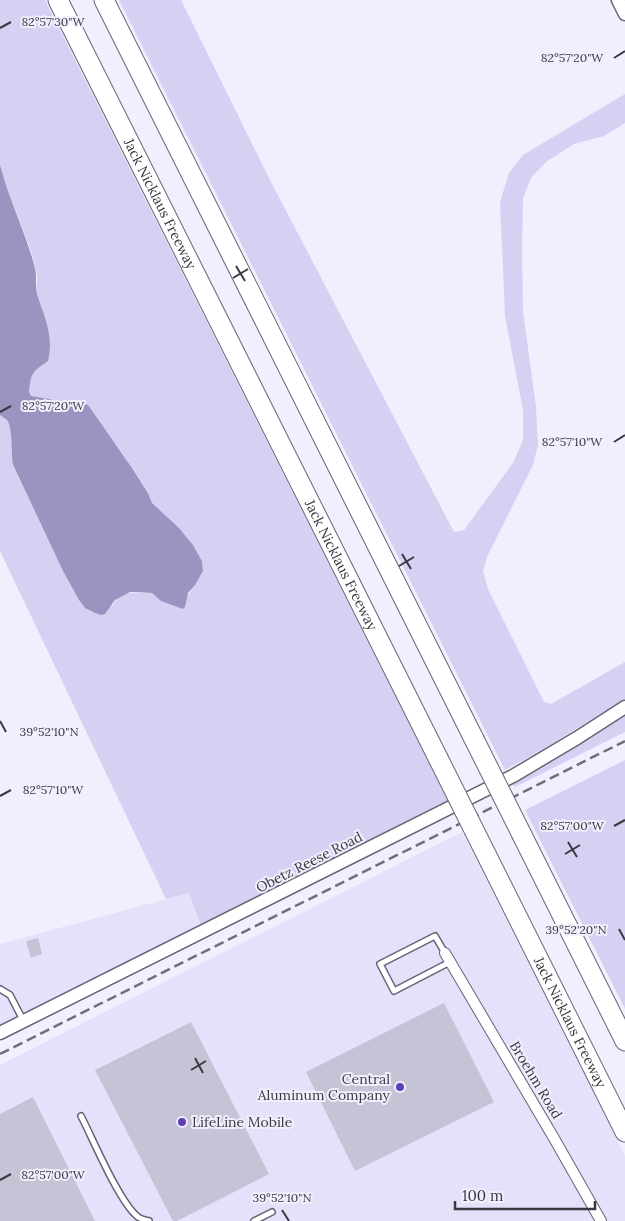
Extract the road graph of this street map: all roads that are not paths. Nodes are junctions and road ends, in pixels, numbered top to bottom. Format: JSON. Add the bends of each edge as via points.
{"nodes":[{"id":1,"x":58,"y":0,"type":"edge"},
{"id":2,"x":104,"y":0,"type":"edge"},
{"id":3,"x":618,"y":0,"type":"edge"},
{"id":4,"x":625,"y":14,"type":"edge"},
{"id":5,"x":625,"y":707,"type":"edge"},
{"id":6,"x":448,"y":958,"type":"junction"},
{"id":7,"x":0,"y":990,"type":"edge"},
{"id":8,"x":23,"y":1021,"type":"junction"},
{"id":9,"x":0,"y":1033,"type":"edge"},
{"id":10,"x":625,"y":1041,"type":"edge"},
{"id":11,"x":81,"y":1116,"type":"dead end"},
{"id":12,"x":625,"y":1132,"type":"edge"},
{"id":13,"x":272,"y":1212,"type":"dead end"},
{"id":14,"x":149,"y":1221,"type":"edge"},
{"id":15,"x":254,"y":1221,"type":"edge"},
{"id":16,"x":601,"y":1221,"type":"edge"}],
"edges":[{"from":1,"to":12,"type":"highway","name":"Jack Nicklaus Freeway","bridge":true},
{"from":2,"to":10,"type":"highway","bridge":true},
{"from":3,"to":4,"type":"street"},
{"from":5,"to":8,"type":"street","name":"Obetz Reese Road","via":[[513,776]]},
{"from":6,"to":6,"type":"lane","via":[[435,936],[380,964],[394,991]]},
{"from":6,"to":16,"type":"street","name":"Broehm Road"},
{"from":7,"to":8,"type":"lane","via":[[10,995]]},
{"from":8,"to":9,"type":"street","name":"Obetz Reese Road"},
{"from":11,"to":14,"type":"lane","via":[[131,1209],[139,1218]]},
{"from":13,"to":15,"type":"lane"}]}
